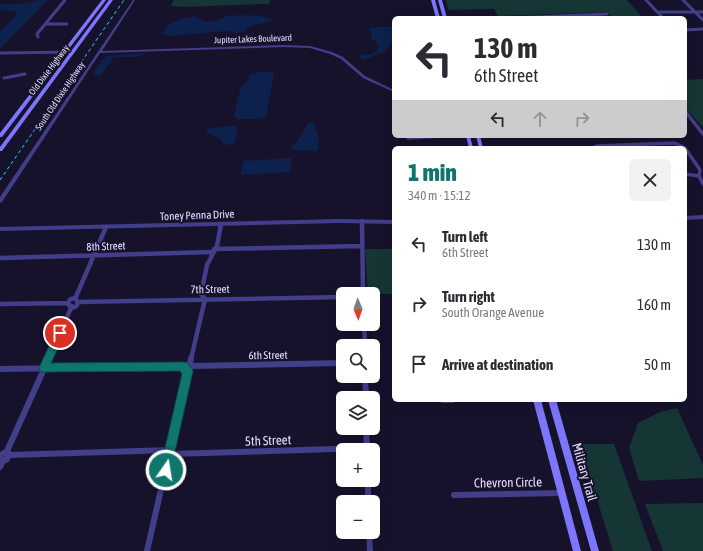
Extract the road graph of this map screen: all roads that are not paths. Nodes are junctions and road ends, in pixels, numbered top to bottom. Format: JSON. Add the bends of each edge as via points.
{"nodes":[{"id":1,"x":64,"y":0,"type":"edge"},
{"id":2,"x":104,"y":0,"type":"edge"},
{"id":3,"x":111,"y":0,"type":"edge"},
{"id":4,"x":134,"y":0,"type":"edge"},
{"id":5,"x":433,"y":0,"type":"edge"},
{"id":6,"x":440,"y":0,"type":"edge"},
{"id":7,"x":646,"y":0,"type":"edge"},
{"id":8,"x":683,"y":0,"type":"edge"},
{"id":9,"x":658,"y":12,"type":"junction"},
{"id":10,"x":695,"y":12,"type":"junction"},
{"id":11,"x":703,"y":12,"type":"edge"},
{"id":12,"x":607,"y":14,"type":"dead end"},
{"id":13,"x":591,"y":15,"type":"joint"},
{"id":14,"x":437,"y":16,"type":"edge"},
{"id":15,"x":444,"y":16,"type":"edge"},
{"id":16,"x":570,"y":16,"type":"edge"},
{"id":17,"x":661,"y":16,"type":"edge"},
{"id":18,"x":703,"y":20,"type":"edge"},
{"id":19,"x":44,"y":25,"type":"junction"},
{"id":20,"x":66,"y":25,"type":"dead end"},
{"id":21,"x":703,"y":29,"type":"edge"},
{"id":22,"x":687,"y":30,"type":"edge"},
{"id":23,"x":38,"y":37,"type":"dead end"},
{"id":24,"x":100,"y":51,"type":"junction"},
{"id":25,"x":65,"y":52,"type":"junction"},
{"id":26,"x":73,"y":52,"type":"junction"},
{"id":27,"x":2,"y":53,"type":"edge"},
{"id":28,"x":25,"y":76,"type":"joint"},
{"id":29,"x":392,"y":89,"type":"edge"},
{"id":30,"x":687,"y":114,"type":"edge"},
{"id":31,"x":703,"y":134,"type":"edge"},
{"id":32,"x":0,"y":136,"type":"edge"},
{"id":33,"x":597,"y":146,"type":"edge"},
{"id":34,"x":682,"y":146,"type":"edge"},
{"id":35,"x":0,"y":150,"type":"edge"},
{"id":36,"x":687,"y":151,"type":"edge"},
{"id":37,"x":687,"y":174,"type":"edge"},
{"id":38,"x":699,"y":176,"type":"junction"},
{"id":39,"x":703,"y":184,"type":"edge"},
{"id":40,"x":0,"y":200,"type":"edge"},
{"id":41,"x":687,"y":218,"type":"edge"},
{"id":42,"x":703,"y":218,"type":"edge"},
{"id":43,"x":362,"y":221,"type":"junction"},
{"id":44,"x":392,"y":222,"type":"edge"},
{"id":45,"x":221,"y":224,"type":"junction"},
{"id":46,"x":106,"y":227,"type":"junction"},
{"id":47,"x":0,"y":229,"type":"edge"},
{"id":48,"x":361,"y":246,"type":"junction"},
{"id":49,"x":213,"y":251,"type":"junction"},
{"id":50,"x":93,"y":256,"type":"junction"},
{"id":51,"x":0,"y":258,"type":"edge"},
{"id":52,"x":363,"y":287,"type":"edge"},
{"id":53,"x":336,"y":297,"type":"edge"},
{"id":54,"x":205,"y":299,"type":"junction"},
{"id":55,"x":76,"y":300,"type":"junction"},
{"id":56,"x":0,"y":304,"type":"edge"},
{"id":57,"x":70,"y":304,"type":"junction"},
{"id":58,"x":336,"y":363,"type":"edge"},
{"id":59,"x":192,"y":365,"type":"junction"},
{"id":60,"x":44,"y":368,"type":"junction"},
{"id":61,"x":0,"y":369,"type":"edge"},
{"id":62,"x":186,"y":369,"type":"junction"},
{"id":63,"x":538,"y":402,"type":"edge"},
{"id":64,"x":553,"y":402,"type":"edge"},
{"id":65,"x":336,"y":449,"type":"edge"},
{"id":66,"x":170,"y":452,"type":"junction"},
{"id":67,"x":8,"y":453,"type":"junction"},
{"id":68,"x":1,"y":461,"type":"edge"},
{"id":69,"x":562,"y":493,"type":"junction"},
{"id":70,"x":454,"y":495,"type":"dead end"},
{"id":71,"x":369,"y":539,"type":"edge"},
{"id":72,"x":147,"y":551,"type":"edge"},
{"id":73,"x":370,"y":551,"type":"edge"},
{"id":74,"x":577,"y":551,"type":"edge"},
{"id":75,"x":595,"y":551,"type":"edge"}],
"edges":[{"from":1,"to":19,"type":"street"},
{"from":2,"to":25,"type":"main road","name":"Old Dixie Highway"},
{"from":3,"to":26,"type":"main road","name":"Old Dixie Highway"},
{"from":4,"to":24,"type":"street","name":"South Old Dixie Highway"},
{"from":5,"to":14,"type":"main road"},
{"from":6,"to":15,"type":"main road"},
{"from":7,"to":9,"type":"street"},
{"from":8,"to":10,"type":"street"},
{"from":9,"to":10,"type":"street"},
{"from":9,"to":17,"type":"street"},
{"from":10,"to":11,"type":"street"},
{"from":10,"to":18,"type":"street"},
{"from":12,"to":13,"type":"street"},
{"from":13,"to":16,"type":"street"},
{"from":19,"to":20,"type":"street"},
{"from":19,"to":23,"type":"street","via":[[37,34]]},
{"from":21,"to":22,"type":"street"},
{"from":24,"to":29,"type":"street","name":"Jupiter Lakes Boulevard","via":[[310,47],[342,58],[364,77]]},
{"from":24,"to":40,"type":"street","name":"South Old Dixie Highway"},
{"from":25,"to":26,"type":"street"},
{"from":25,"to":27,"type":"street"},
{"from":25,"to":32,"type":"main road","name":"Old Dixie Highway"},
{"from":26,"to":35,"type":"main road","name":"Old Dixie Highway"},
{"from":28,"to":28,"type":"street","via":[[4,78]]},
{"from":30,"to":31,"type":"street"},
{"from":33,"to":34,"type":"street","via":[[675,143]]},
{"from":36,"to":38,"type":"street","via":[[700,170]]},
{"from":37,"to":38,"type":"street"},
{"from":38,"to":39,"type":"street"},
{"from":41,"to":42,"type":"street"},
{"from":43,"to":44,"type":"street","name":"Toney Penna Drive"},
{"from":43,"to":45,"type":"street","name":"Toney Penna Drive"},
{"from":43,"to":48,"type":"street"},
{"from":45,"to":46,"type":"street","name":"Toney Penna Drive"},
{"from":45,"to":49,"type":"street"},
{"from":46,"to":47,"type":"street","name":"Toney Penna Drive"},
{"from":46,"to":50,"type":"street"},
{"from":48,"to":49,"type":"street","name":"8th Street"},
{"from":48,"to":52,"type":"street"},
{"from":49,"to":50,"type":"street","name":"8th Street"},
{"from":49,"to":54,"type":"street","via":[[202,288],[201,294]]},
{"from":50,"to":51,"type":"street","name":"8th Street"},
{"from":50,"to":55,"type":"street"},
{"from":53,"to":54,"type":"street","name":"7th Street"},
{"from":54,"to":55,"type":"street","name":"7th Street"},
{"from":54,"to":59,"type":"street"},
{"from":55,"to":57,"type":"street"},
{"from":56,"to":57,"type":"street"},
{"from":57,"to":60,"type":"street"},
{"from":58,"to":59,"type":"street","name":"6th Street"},
{"from":59,"to":62,"type":"street","via":[[191,370]]},
{"from":60,"to":61,"type":"street"},
{"from":60,"to":62,"type":"street"},
{"from":60,"to":67,"type":"street"},
{"from":62,"to":66,"type":"street"},
{"from":63,"to":69,"type":"main road"},
{"from":64,"to":75,"type":"main road","name":"Military Trail"},
{"from":65,"to":66,"type":"street","name":"5th Street"},
{"from":66,"to":67,"type":"street","name":"5th Street"},
{"from":66,"to":72,"type":"street"},
{"from":67,"to":68,"type":"street"},
{"from":69,"to":70,"type":"street","name":"Chevron Circle"},
{"from":69,"to":74,"type":"main road"},
{"from":71,"to":73,"type":"street"}]}
